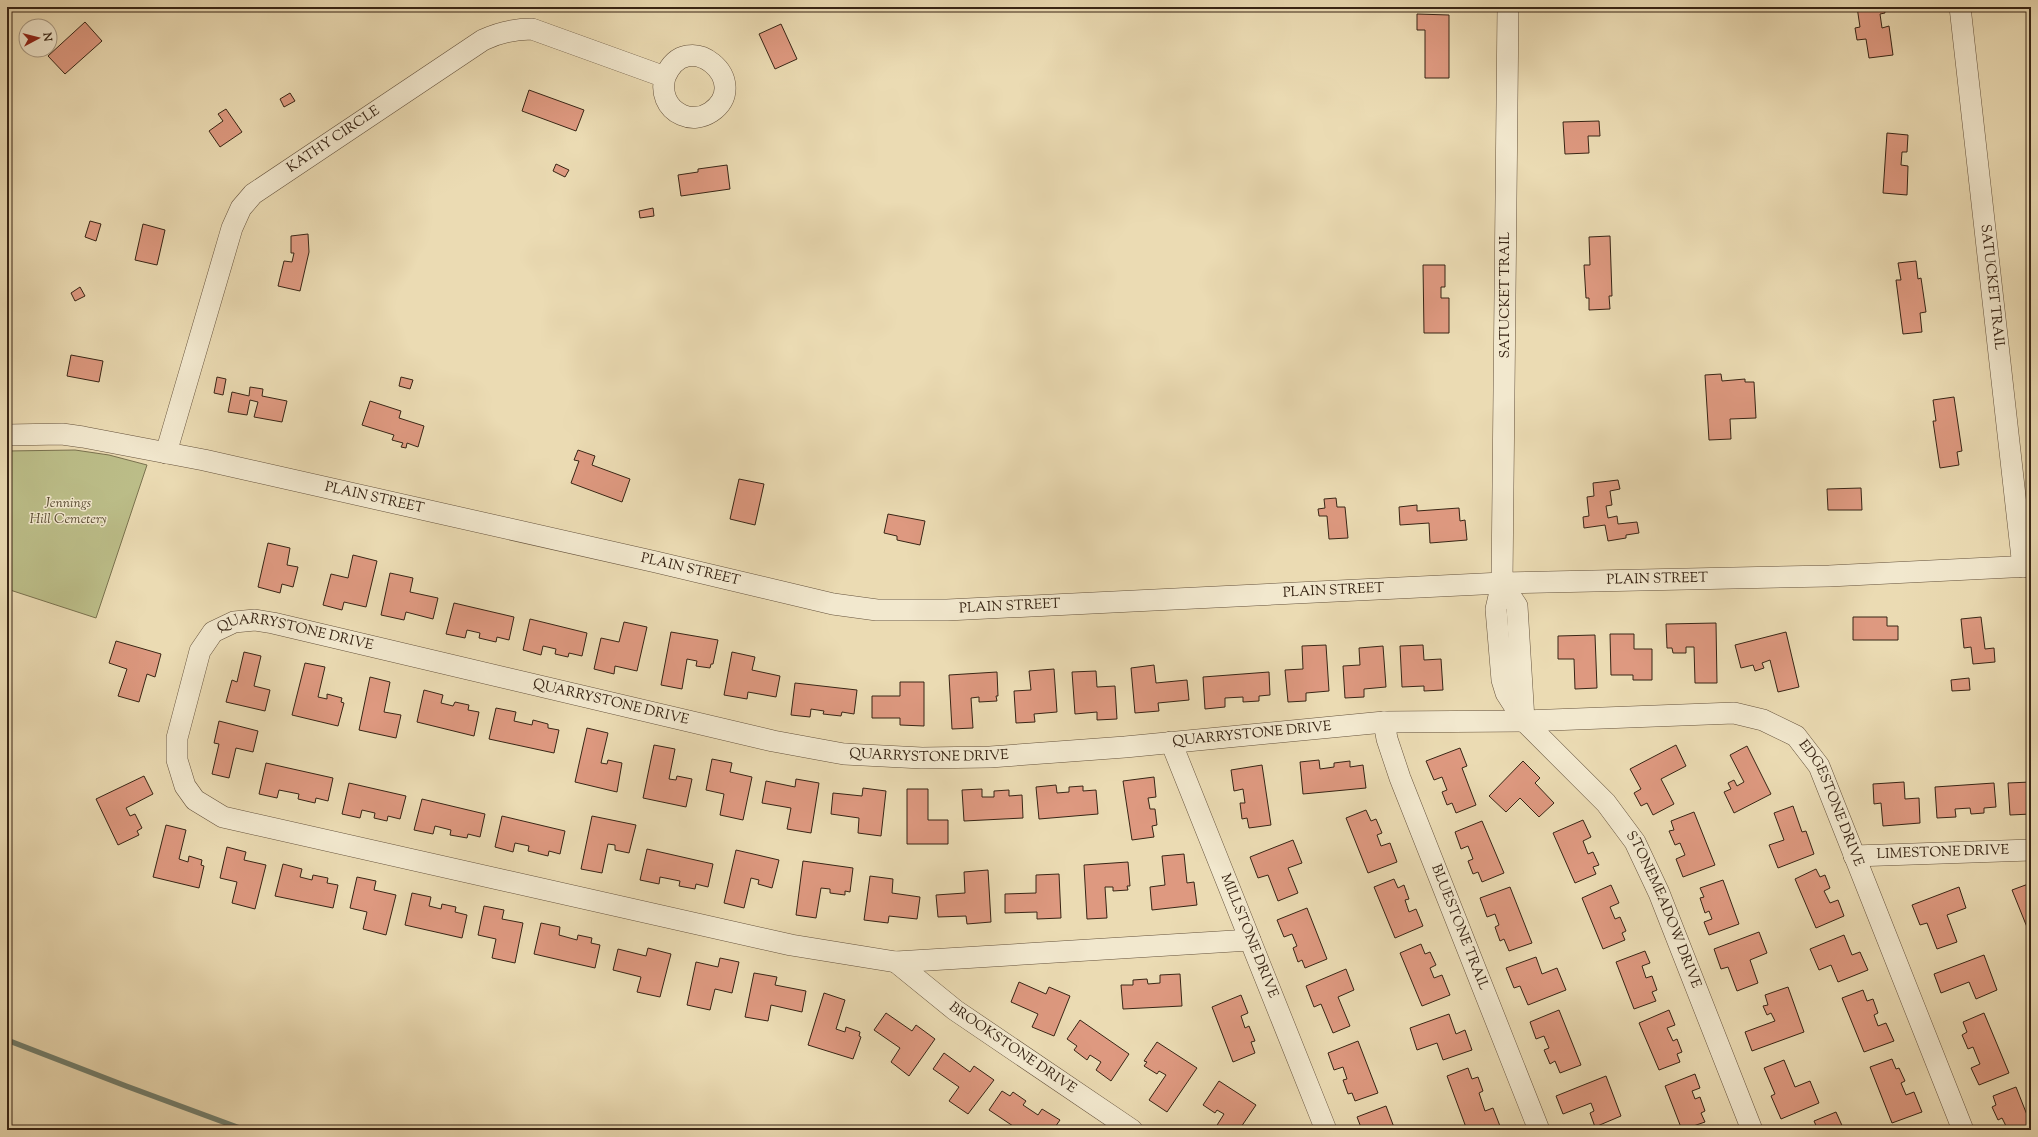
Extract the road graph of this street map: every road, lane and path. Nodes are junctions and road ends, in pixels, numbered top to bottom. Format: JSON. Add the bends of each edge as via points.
{"nodes":[{"id":1,"x":1508,"y":7,"type":"edge"},
{"id":2,"x":1960,"y":7,"type":"edge"},
{"id":3,"x":665,"y":76,"type":"dead end"},
{"id":4,"x":7,"y":435,"type":"edge"},
{"id":5,"x":166,"y":453,"type":"junction"},
{"id":6,"x":2027,"y":566,"type":"edge"},
{"id":7,"x":1502,"y":583,"type":"junction"},
{"id":8,"x":1524,"y":721,"type":"junction"},
{"id":9,"x":1384,"y":722,"type":"junction"},
{"id":10,"x":1171,"y":742,"type":"junction"},
{"id":11,"x":2031,"y":850,"type":"edge"},
{"id":12,"x":1854,"y":856,"type":"junction"},
{"id":13,"x":1250,"y":940,"type":"junction"},
{"id":14,"x":896,"y":962,"type":"junction"},
{"id":15,"x":1132,"y":1130,"type":"edge"},
{"id":16,"x":1326,"y":1130,"type":"edge"},
{"id":17,"x":1539,"y":1130,"type":"edge"},
{"id":18,"x":1752,"y":1130,"type":"edge"},
{"id":19,"x":1963,"y":1130,"type":"edge"}],
"edges":[{"from":1,"to":7,"type":"street","name":"SATUCKET TRAIL"},
{"from":2,"to":6,"type":"street","name":"SATUCKET TRAIL"},
{"from":3,"to":5,"type":"street","name":"KATHY CIRCLE","via":[[532,29],[499,32],[483,40],[253,194],[241,208],[232,228]]},
{"from":4,"to":5,"type":"street","name":"PLAIN STREET","via":[[62,434]]},
{"from":5,"to":7,"type":"street","name":"PLAIN STREET","via":[[856,608],[898,611],[947,610]]},
{"from":6,"to":7,"type":"street","name":"PLAIN STREET","via":[[1829,576]]},
{"from":7,"to":8,"type":"street","via":[[1517,606]]},
{"from":8,"to":9,"type":"street","name":"QUARRYSTONE DRIVE"},
{"from":8,"to":12,"type":"street","name":"EDGESTONE DRIVE","via":[[1734,713],[1763,720],[1796,736],[1819,766]]},
{"from":8,"to":18,"type":"street","name":"STONEMEADOW DRIVE","via":[[1606,803],[1635,842],[1659,893]]},
{"from":9,"to":10,"type":"street","name":"QUARRYSTONE DRIVE"},
{"from":9,"to":17,"type":"street","name":"BLUESTONE TRAIL","via":[[1400,778]]},
{"from":10,"to":13,"type":"street","name":"MILLSTONE DRIVE"},
{"from":10,"to":14,"type":"street","name":"QUARRYSTONE DRIVE","via":[[990,757],[922,758],[844,754],[773,741],[255,620],[234,622],[213,632],[200,651],[177,738],[177,760],[185,786],[196,800],[223,817],[791,945]]},
{"from":11,"to":12,"type":"street","name":"LIMESTONE DRIVE"},
{"from":12,"to":19,"type":"street","name":"EDGESTONE DRIVE"},
{"from":13,"to":14,"type":"street","name":"QUARRYSTONE DRIVE"},
{"from":13,"to":16,"type":"street","name":"MILLSTONE DRIVE"},
{"from":14,"to":15,"type":"street","name":"BROOKSTONE DRIVE","via":[[954,1010]]}]}
